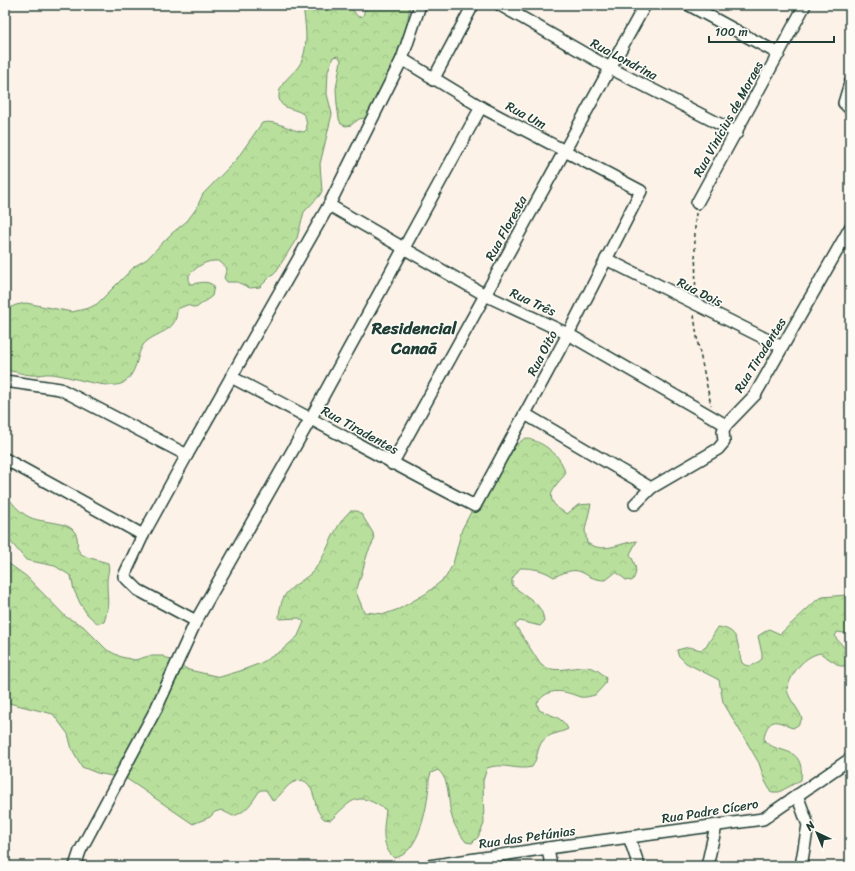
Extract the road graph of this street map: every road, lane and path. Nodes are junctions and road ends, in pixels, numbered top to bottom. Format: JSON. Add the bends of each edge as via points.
{"nodes":[{"id":1,"x":420,"y":5,"type":"edge"},
{"id":2,"x":473,"y":5,"type":"edge"},
{"id":3,"x":500,"y":5,"type":"edge"},
{"id":4,"x":645,"y":5,"type":"edge"},
{"id":5,"x":689,"y":5,"type":"edge"},
{"id":6,"x":805,"y":5,"type":"edge"},
{"id":7,"x":779,"y":54,"type":"junction"},
{"id":8,"x":402,"y":59,"type":"junction"},
{"id":9,"x":610,"y":68,"type":"junction"},
{"id":10,"x":434,"y":80,"type":"junction"},
{"id":11,"x":850,"y":83,"type":"edge"},
{"id":12,"x":480,"y":107,"type":"junction"},
{"id":13,"x":850,"y":109,"type":"edge"},
{"id":14,"x":737,"y":133,"type":"junction"},
{"id":15,"x":564,"y":151,"type":"junction"},
{"id":16,"x":641,"y":191,"type":"joint"},
{"id":17,"x":697,"y":203,"type":"dead end"},
{"id":18,"x":329,"y":205,"type":"junction"},
{"id":19,"x":850,"y":228,"type":"edge"},
{"id":20,"x":403,"y":248,"type":"junction"},
{"id":21,"x":606,"y":259,"type":"junction"},
{"id":22,"x":485,"y":295,"type":"junction"},
{"id":23,"x":568,"y":334,"type":"junction"},
{"id":24,"x":782,"y":347,"type":"junction"},
{"id":25,"x":231,"y":377,"type":"junction"},
{"id":26,"x":5,"y":381,"type":"edge"},
{"id":27,"x":525,"y":414,"type":"junction"},
{"id":28,"x":310,"y":418,"type":"junction"},
{"id":29,"x":726,"y":425,"type":"junction"},
{"id":30,"x":187,"y":455,"type":"junction"},
{"id":31,"x":5,"y":459,"type":"edge"},
{"id":32,"x":392,"y":464,"type":"junction"},
{"id":33,"x":651,"y":488,"type":"junction"},
{"id":34,"x":635,"y":504,"type":"dead end"},
{"id":35,"x":475,"y":506,"type":"joint"},
{"id":36,"x":143,"y":535,"type":"junction"},
{"id":37,"x":196,"y":621,"type":"junction"},
{"id":38,"x":850,"y":759,"type":"edge"},
{"id":39,"x":797,"y":795,"type":"junction"},
{"id":40,"x":716,"y":826,"type":"junction"},
{"id":41,"x":629,"y":837,"type":"junction"},
{"id":42,"x":548,"y":848,"type":"junction"},
{"id":43,"x":472,"y":863,"type":"edge"},
{"id":44,"x":75,"y":866,"type":"edge"},
{"id":45,"x":429,"y":866,"type":"edge"},
{"id":46,"x":551,"y":866,"type":"edge"},
{"id":47,"x":639,"y":866,"type":"edge"},
{"id":48,"x":706,"y":866,"type":"edge"},
{"id":49,"x":801,"y":866,"type":"edge"}],
"edges":[{"from":1,"to":8,"type":"street"},
{"from":2,"to":10,"type":"street"},
{"from":3,"to":9,"type":"street","name":"Rua Londrina"},
{"from":4,"to":9,"type":"street","name":"Rua Floresta"},
{"from":5,"to":7,"type":"street"},
{"from":6,"to":7,"type":"street","name":"Rua Vinícius de Moraes"},
{"from":7,"to":14,"type":"street","name":"Rua Vinícius de Moraes"},
{"from":8,"to":10,"type":"street","name":"Rua Um"},
{"from":8,"to":18,"type":"street"},
{"from":9,"to":14,"type":"street","name":"Rua Londrina"},
{"from":9,"to":15,"type":"street","name":"Rua Floresta"},
{"from":10,"to":12,"type":"street","name":"Rua Um"},
{"from":11,"to":13,"type":"street","via":[[844,103]]},
{"from":12,"to":15,"type":"street","name":"Rua Um"},
{"from":12,"to":20,"type":"street"},
{"from":14,"to":17,"type":"street","name":"Rua Vinícius de Moraes"},
{"from":15,"to":16,"type":"street","name":"Rua Um"},
{"from":15,"to":22,"type":"street","name":"Rua Floresta"},
{"from":16,"to":21,"type":"street","name":"Rua Oito"},
{"from":18,"to":20,"type":"street","name":"Rua Três"},
{"from":18,"to":25,"type":"street"},
{"from":19,"to":24,"type":"street","name":"Rua Tiradentes"},
{"from":20,"to":22,"type":"street","name":"Rua Três"},
{"from":20,"to":28,"type":"street"},
{"from":21,"to":23,"type":"street","name":"Rua Oito"},
{"from":21,"to":24,"type":"street","name":"Rua Dois"},
{"from":22,"to":23,"type":"street","name":"Rua Três"},
{"from":22,"to":32,"type":"street","name":"Rua Floresta"},
{"from":23,"to":27,"type":"street","name":"Rua Oito"},
{"from":23,"to":29,"type":"street","name":"Rua Três"},
{"from":24,"to":29,"type":"street","name":"Rua Tiradentes","via":[[755,395]]},
{"from":25,"to":28,"type":"street","name":"Rua Tiradentes"},
{"from":25,"to":30,"type":"street"},
{"from":26,"to":30,"type":"street","via":[[60,389]]},
{"from":27,"to":33,"type":"street"},
{"from":27,"to":35,"type":"street","name":"Rua Oito"},
{"from":28,"to":32,"type":"street","name":"Rua Tiradentes"},
{"from":28,"to":37,"type":"street"},
{"from":29,"to":33,"type":"street","via":[[723,431],[724,442],[718,449]]},
{"from":30,"to":36,"type":"street"},
{"from":31,"to":36,"type":"street"},
{"from":32,"to":35,"type":"street","name":"Rua Tiradentes"},
{"from":33,"to":34,"type":"street"},
{"from":36,"to":37,"type":"street","via":[[124,576],[138,590]]},
{"from":37,"to":44,"type":"street","via":[[156,709],[80,851]]},
{"from":38,"to":39,"type":"street","name":"Rua Padre Cícero"},
{"from":39,"to":40,"type":"street","name":"Rua Padre Cícero","via":[[763,819]]},
{"from":39,"to":49,"type":"street","via":[[808,825]]},
{"from":40,"to":41,"type":"street","name":"Rua Padre Cícero"},
{"from":40,"to":48,"type":"street"},
{"from":41,"to":42,"type":"street","name":"Rua das Petúnias"},
{"from":41,"to":47,"type":"street"},
{"from":42,"to":43,"type":"street","name":"Rua das Petúnias"},
{"from":42,"to":46,"type":"street"},
{"from":43,"to":45,"type":"street","name":"Rua das Petúnias"}]}
